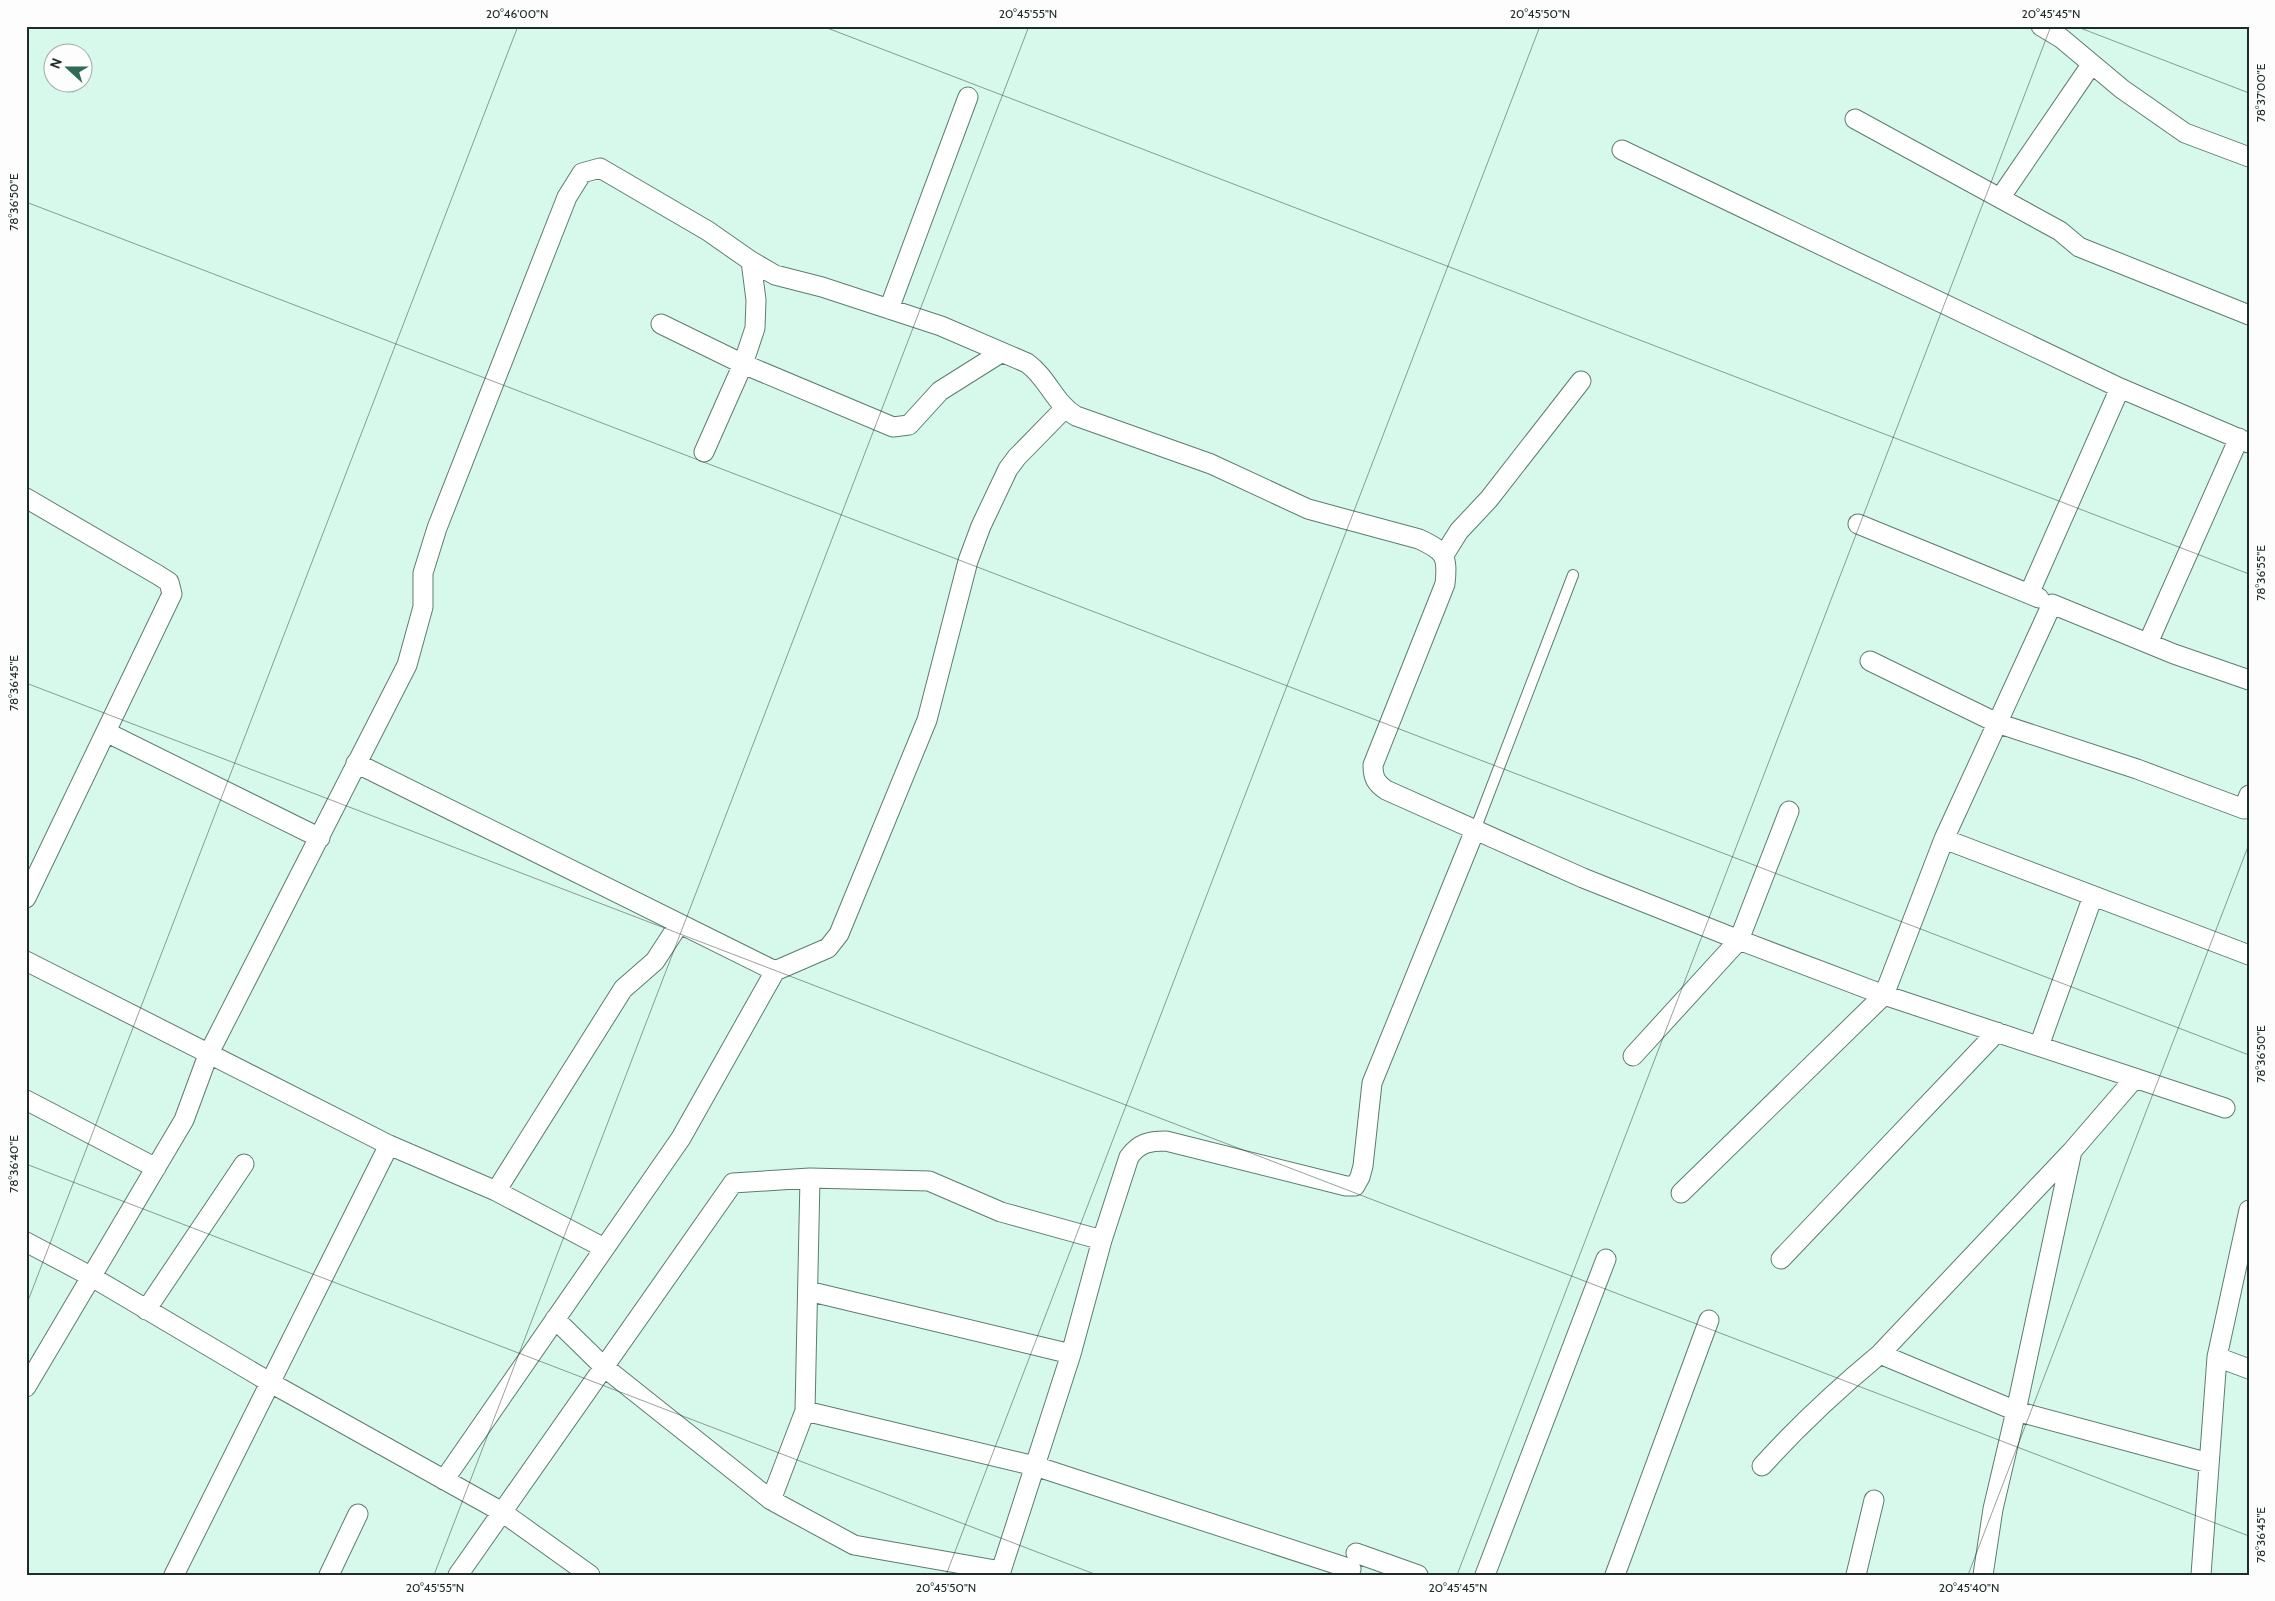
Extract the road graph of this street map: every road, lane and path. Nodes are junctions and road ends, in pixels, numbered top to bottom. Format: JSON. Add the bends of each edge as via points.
{"nodes":[{"id":1,"x":2041,"y":26,"type":"edge"},
{"id":2,"x":2091,"y":64,"type":"junction"},
{"id":3,"x":968,"y":97,"type":"dead end"},
{"id":4,"x":1855,"y":119,"type":"dead end"},
{"id":5,"x":1622,"y":150,"type":"dead end"},
{"id":6,"x":2249,"y":157,"type":"edge"},
{"id":7,"x":2000,"y":198,"type":"junction"},
{"id":8,"x":751,"y":262,"type":"junction"},
{"id":9,"x":889,"y":309,"type":"junction"},
{"id":10,"x":2249,"y":315,"type":"edge"},
{"id":11,"x":661,"y":324,"type":"dead end"},
{"id":12,"x":1002,"y":352,"type":"junction"},
{"id":13,"x":744,"y":364,"type":"junction"},
{"id":14,"x":1581,"y":381,"type":"dead end"},
{"id":15,"x":2120,"y":388,"type":"junction"},
{"id":16,"x":1064,"y":409,"type":"junction"},
{"id":17,"x":2244,"y":441,"type":"edge"},
{"id":18,"x":704,"y":452,"type":"dead end"},
{"id":19,"x":26,"y":498,"type":"edge"},
{"id":20,"x":1858,"y":524,"type":"dead end"},
{"id":21,"x":1444,"y":555,"type":"junction"},
{"id":22,"x":1573,"y":574,"type":"dead end"},
{"id":23,"x":2029,"y":594,"type":"junction"},
{"id":24,"x":2052,"y":604,"type":"junction"},
{"id":25,"x":2148,"y":643,"type":"junction"},
{"id":26,"x":1870,"y":661,"type":"dead end"},
{"id":27,"x":2249,"y":680,"type":"edge"},
{"id":28,"x":1997,"y":723,"type":"junction"},
{"id":29,"x":106,"y":732,"type":"junction"},
{"id":30,"x":356,"y":764,"type":"junction"},
{"id":31,"x":2247,"y":805,"type":"edge"},
{"id":32,"x":1789,"y":810,"type":"dead end"},
{"id":33,"x":1475,"y":830,"type":"junction"},
{"id":34,"x":320,"y":838,"type":"junction"},
{"id":35,"x":1944,"y":839,"type":"junction"},
{"id":36,"x":2093,"y":896,"type":"junction"},
{"id":37,"x":26,"y":898,"type":"edge"},
{"id":38,"x":679,"y":924,"type":"junction"},
{"id":39,"x":1739,"y":940,"type":"junction"},
{"id":40,"x":2249,"y":955,"type":"edge"},
{"id":41,"x":26,"y":961,"type":"edge"},
{"id":42,"x":775,"y":971,"type":"junction"},
{"id":43,"x":1884,"y":995,"type":"junction"},
{"id":44,"x":1997,"y":1032,"type":"junction"},
{"id":45,"x":2039,"y":1046,"type":"junction"},
{"id":46,"x":208,"y":1055,"type":"junction"},
{"id":47,"x":1633,"y":1056,"type":"dead end"},
{"id":48,"x":2135,"y":1078,"type":"junction"},
{"id":49,"x":26,"y":1100,"type":"edge"},
{"id":50,"x":2225,"y":1108,"type":"dead end"},
{"id":51,"x":389,"y":1145,"type":"junction"},
{"id":52,"x":2072,"y":1151,"type":"junction"},
{"id":53,"x":244,"y":1164,"type":"dead end"},
{"id":54,"x":156,"y":1168,"type":"junction"},
{"id":55,"x":810,"y":1178,"type":"junction"},
{"id":56,"x":496,"y":1192,"type":"junction"},
{"id":57,"x":1681,"y":1193,"type":"dead end"},
{"id":58,"x":2249,"y":1210,"type":"edge"},
{"id":59,"x":1102,"y":1240,"type":"junction"},
{"id":60,"x":26,"y":1242,"type":"edge"},
{"id":61,"x":604,"y":1248,"type":"junction"},
{"id":62,"x":1606,"y":1259,"type":"dead end"},
{"id":63,"x":1781,"y":1259,"type":"dead end"},
{"id":64,"x":92,"y":1277,"type":"junction"},
{"id":65,"x":808,"y":1291,"type":"junction"},
{"id":66,"x":146,"y":1310,"type":"junction"},
{"id":67,"x":555,"y":1319,"type":"junction"},
{"id":68,"x":1709,"y":1320,"type":"dead end"},
{"id":69,"x":1071,"y":1354,"type":"junction"},
{"id":70,"x":1880,"y":1354,"type":"junction"},
{"id":71,"x":2217,"y":1357,"type":"junction"},
{"id":72,"x":604,"y":1367,"type":"junction"},
{"id":73,"x":2249,"y":1369,"type":"edge"},
{"id":74,"x":271,"y":1384,"type":"junction"},
{"id":75,"x":26,"y":1387,"type":"edge"},
{"id":76,"x":805,"y":1411,"type":"junction"},
{"id":77,"x":2016,"y":1411,"type":"junction"},
{"id":78,"x":2210,"y":1462,"type":"junction"},
{"id":79,"x":1035,"y":1466,"type":"junction"},
{"id":80,"x":1762,"y":1466,"type":"dead end"},
{"id":81,"x":444,"y":1480,"type":"junction"},
{"id":82,"x":771,"y":1500,"type":"junction"},
{"id":83,"x":1874,"y":1500,"type":"dead end"},
{"id":84,"x":502,"y":1512,"type":"junction"},
{"id":85,"x":358,"y":1514,"type":"dead end"},
{"id":86,"x":1005,"y":1573,"type":"edge"},
{"id":87,"x":174,"y":1575,"type":"edge"},
{"id":88,"x":329,"y":1575,"type":"edge"},
{"id":89,"x":458,"y":1575,"type":"edge"},
{"id":90,"x":590,"y":1575,"type":"edge"},
{"id":91,"x":1418,"y":1575,"type":"edge"},
{"id":92,"x":1485,"y":1575,"type":"edge"},
{"id":93,"x":1615,"y":1575,"type":"edge"},
{"id":94,"x":1856,"y":1575,"type":"edge"},
{"id":95,"x":1983,"y":1575,"type":"edge"},
{"id":96,"x":2201,"y":1575,"type":"edge"}],
"edges":[{"from":1,"to":2,"type":"street","via":[[2061,38]]},
{"from":2,"to":6,"type":"street","via":[[2185,133]]},
{"from":2,"to":7,"type":"street"},
{"from":3,"to":9,"type":"street"},
{"from":4,"to":7,"type":"street"},
{"from":5,"to":15,"type":"street"},
{"from":7,"to":10,"type":"street","via":[[2060,232],[2079,247]]},
{"from":8,"to":9,"type":"street","via":[[775,275]]},
{"from":8,"to":13,"type":"street","via":[[756,300],[755,328]]},
{"from":8,"to":30,"type":"street","via":[[708,231],[600,168],[582,173],[567,197],[437,528],[423,573],[423,607],[407,665]]},
{"from":9,"to":12,"type":"street","via":[[941,326]]},
{"from":11,"to":13,"type":"street"},
{"from":12,"to":13,"type":"street","via":[[949,384],[909,425],[900,428],[893,428]]},
{"from":12,"to":16,"type":"street","via":[[1038,371]]},
{"from":13,"to":18,"type":"street"},
{"from":14,"to":21,"type":"street","via":[[1489,499],[1459,531]]},
{"from":15,"to":17,"type":"street"},
{"from":15,"to":23,"type":"street"},
{"from":16,"to":21,"type":"street","via":[[1211,464],[1308,509],[1419,540]]},
{"from":16,"to":42,"type":"street","via":[[1008,469],[981,526],[968,561],[926,720],[839,934],[828,948]]},
{"from":17,"to":25,"type":"street"},
{"from":19,"to":29,"type":"street","via":[[169,582],[172,594]]},
{"from":20,"to":23,"type":"street"},
{"from":21,"to":33,"type":"street","via":[[1447,566],[1445,584],[1373,766],[1373,776],[1386,790]]},
{"from":22,"to":33,"type":"lane"},
{"from":23,"to":24,"type":"street"},
{"from":24,"to":25,"type":"street"},
{"from":24,"to":28,"type":"street"},
{"from":25,"to":27,"type":"street"},
{"from":26,"to":28,"type":"street"},
{"from":28,"to":31,"type":"street"},
{"from":28,"to":35,"type":"street"},
{"from":29,"to":34,"type":"street"},
{"from":29,"to":37,"type":"street"},
{"from":30,"to":34,"type":"street"},
{"from":30,"to":38,"type":"street"},
{"from":32,"to":39,"type":"street"},
{"from":33,"to":39,"type":"street","via":[[1592,882]]},
{"from":33,"to":59,"type":"street","via":[[1372,1083],[1363,1166],[1355,1186],[1166,1141],[1150,1141],[1136,1147],[1129,1157]]},
{"from":34,"to":46,"type":"street"},
{"from":35,"to":36,"type":"street"},
{"from":35,"to":43,"type":"street"},
{"from":36,"to":40,"type":"street"},
{"from":36,"to":45,"type":"street"},
{"from":38,"to":42,"type":"street"},
{"from":38,"to":56,"type":"street","via":[[655,961],[623,989]]},
{"from":39,"to":43,"type":"street"},
{"from":39,"to":47,"type":"street"},
{"from":41,"to":46,"type":"street"},
{"from":42,"to":61,"type":"street","via":[[681,1138]]},
{"from":43,"to":44,"type":"street"},
{"from":43,"to":57,"type":"street"},
{"from":44,"to":45,"type":"street"},
{"from":44,"to":63,"type":"street"},
{"from":45,"to":48,"type":"street"},
{"from":46,"to":51,"type":"street"},
{"from":46,"to":54,"type":"street","via":[[184,1120]]},
{"from":48,"to":50,"type":"street"},
{"from":48,"to":52,"type":"street"},
{"from":49,"to":54,"type":"street"},
{"from":51,"to":56,"type":"street"},
{"from":51,"to":74,"type":"street"},
{"from":52,"to":70,"type":"street"},
{"from":52,"to":77,"type":"street"},
{"from":53,"to":66,"type":"street"},
{"from":54,"to":64,"type":"street"},
{"from":55,"to":59,"type":"street","via":[[929,1181],[1001,1212]]},
{"from":55,"to":65,"type":"street"},
{"from":55,"to":72,"type":"street","via":[[734,1183]]},
{"from":56,"to":61,"type":"street"},
{"from":58,"to":71,"type":"street"},
{"from":59,"to":69,"type":"street"},
{"from":60,"to":64,"type":"street"},
{"from":61,"to":67,"type":"street"},
{"from":62,"to":92,"type":"street"},
{"from":64,"to":66,"type":"street"},
{"from":64,"to":75,"type":"street"},
{"from":65,"to":69,"type":"street"},
{"from":65,"to":76,"type":"street"},
{"from":66,"to":74,"type":"street"},
{"from":67,"to":72,"type":"street"},
{"from":67,"to":81,"type":"street"},
{"from":68,"to":93,"type":"street"},
{"from":69,"to":79,"type":"street"},
{"from":70,"to":77,"type":"street"},
{"from":70,"to":80,"type":"street"},
{"from":71,"to":73,"type":"street"},
{"from":71,"to":78,"type":"street"},
{"from":72,"to":82,"type":"street"},
{"from":72,"to":84,"type":"street"},
{"from":74,"to":81,"type":"street"},
{"from":74,"to":87,"type":"street"},
{"from":76,"to":79,"type":"street"},
{"from":76,"to":82,"type":"street"},
{"from":77,"to":78,"type":"street"},
{"from":77,"to":95,"type":"street","via":[[1993,1509]]},
{"from":78,"to":96,"type":"street"},
{"from":79,"to":86,"type":"street"},
{"from":79,"to":91,"type":"street","via":[[1354,1561]]},
{"from":81,"to":84,"type":"street"},
{"from":82,"to":86,"type":"street","via":[[854,1545]]},
{"from":83,"to":94,"type":"street"},
{"from":84,"to":89,"type":"street"},
{"from":84,"to":90,"type":"street"},
{"from":85,"to":88,"type":"street"}]}
